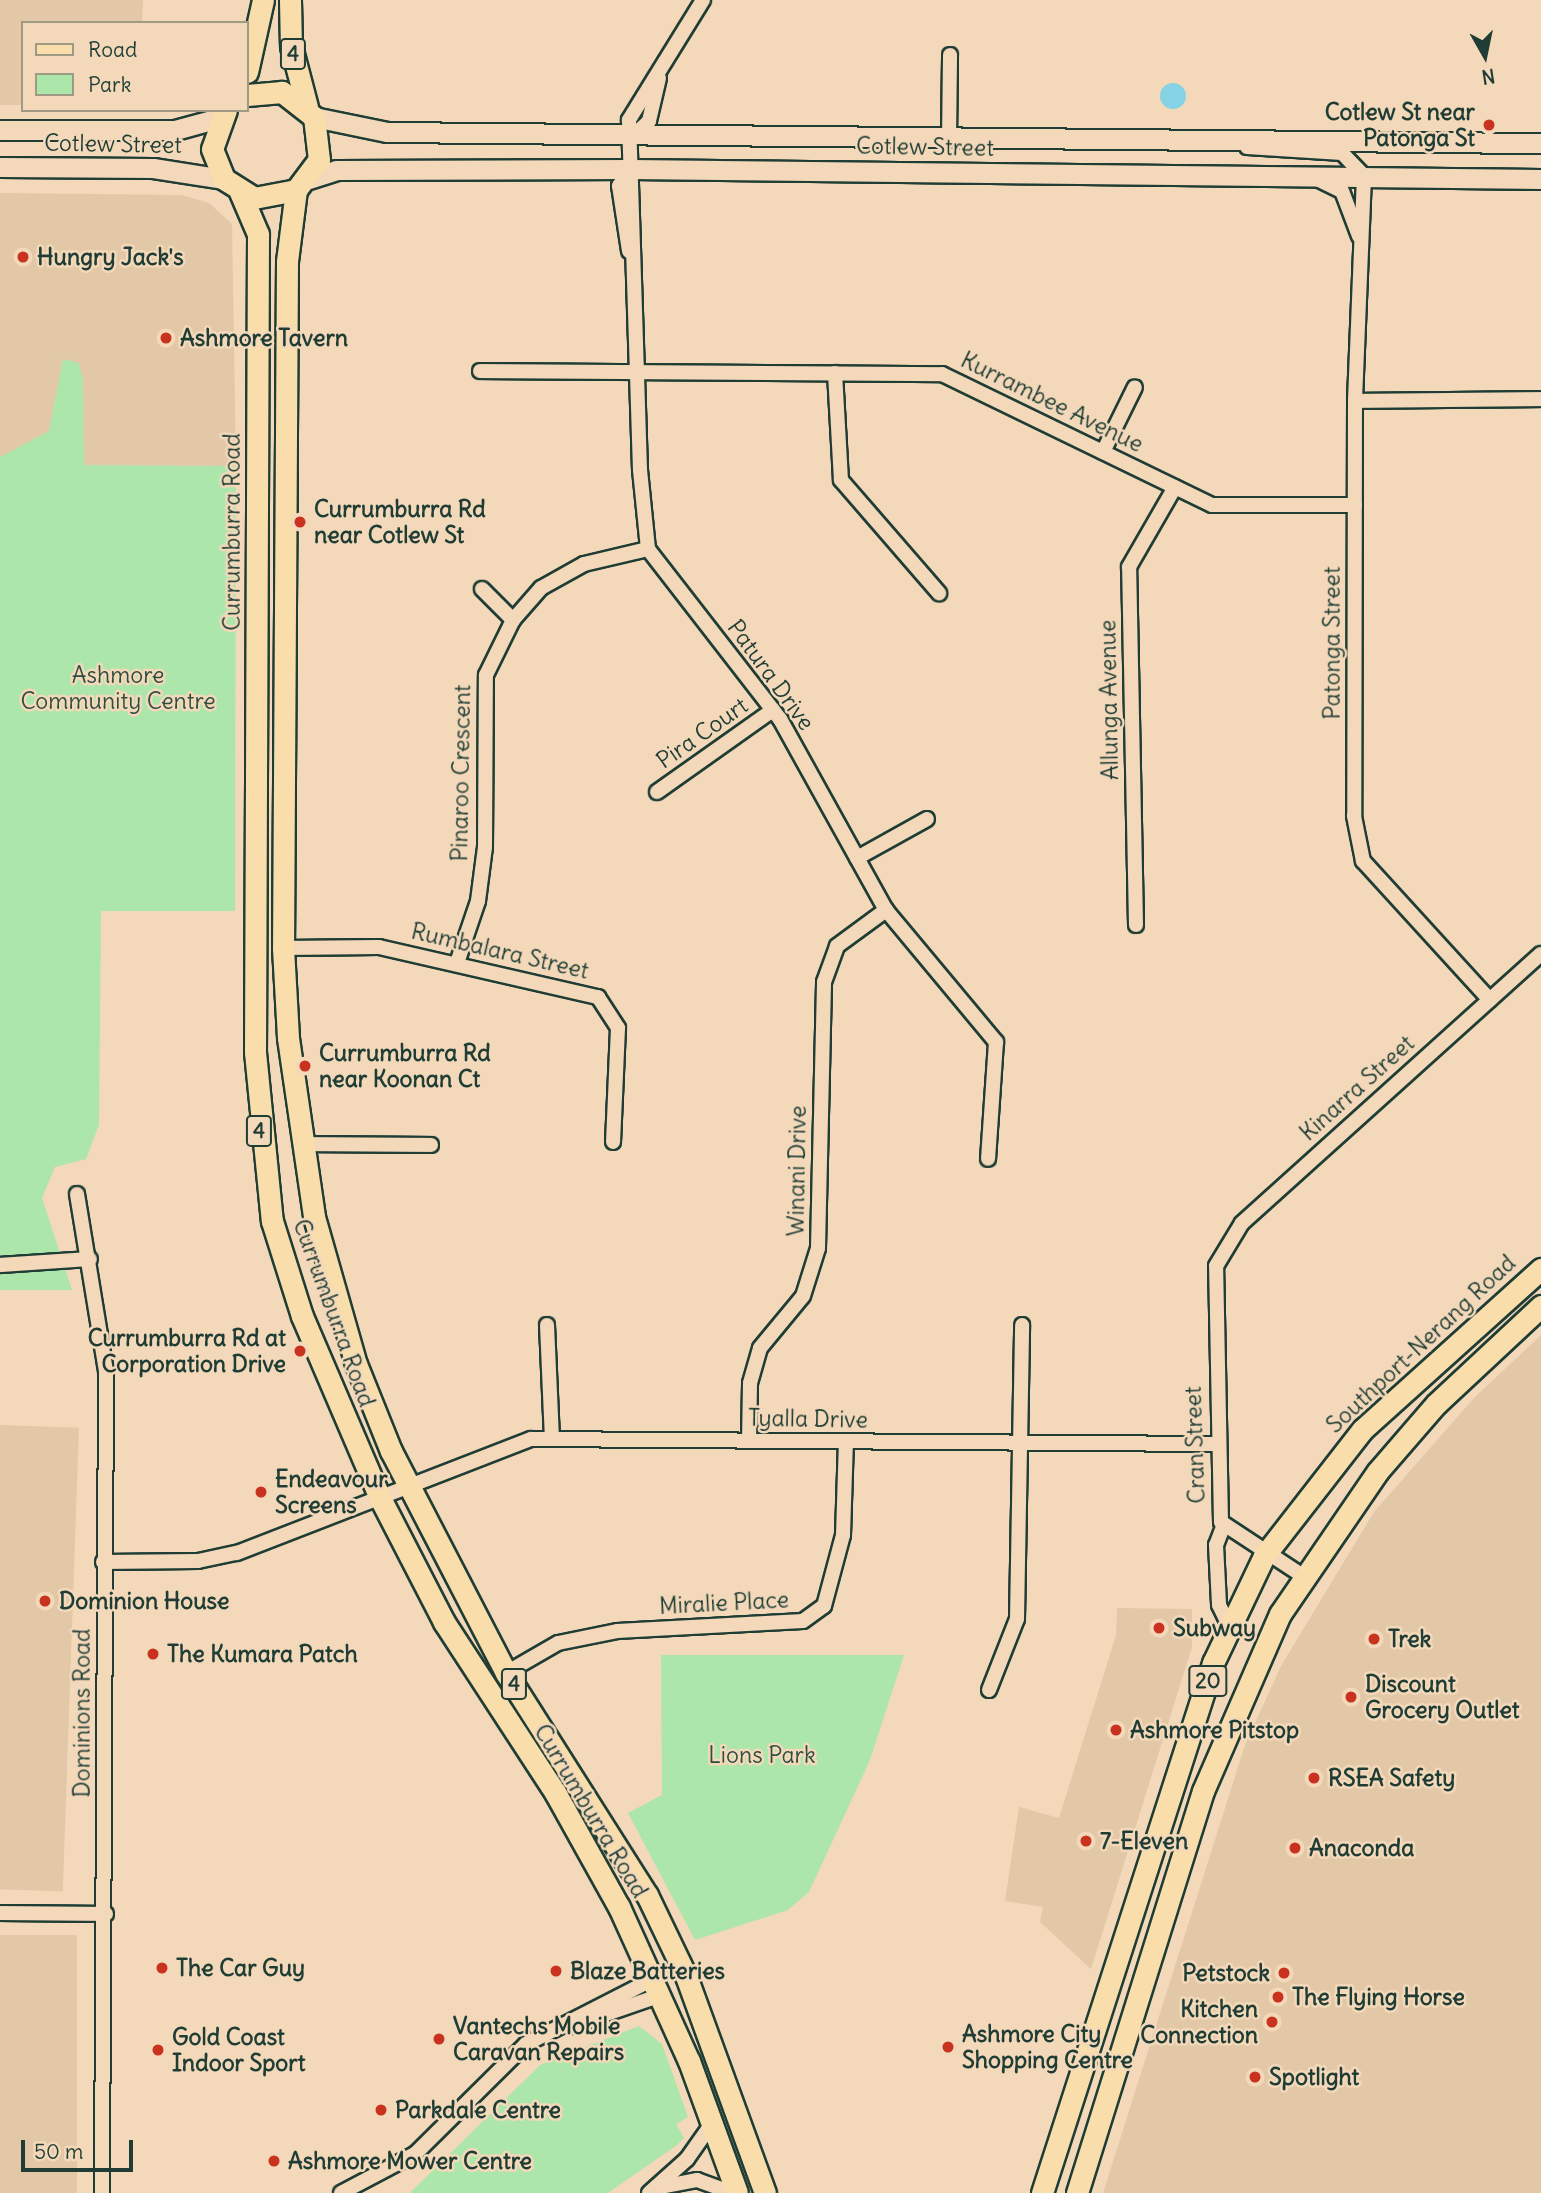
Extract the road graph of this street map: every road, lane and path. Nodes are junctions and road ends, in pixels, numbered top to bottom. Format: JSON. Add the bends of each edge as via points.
{"nodes":[{"id":1,"x":262,"y":0,"type":"edge"},
{"id":2,"x":290,"y":0,"type":"edge"},
{"id":3,"x":697,"y":2,"type":"edge"},
{"id":4,"x":950,"y":55,"type":"dead end"},
{"id":5,"x":248,"y":67,"type":"edge"},
{"id":6,"x":248,"y":95,"type":"edge"},
{"id":7,"x":310,"y":112,"type":"junction"},
{"id":8,"x":223,"y":114,"type":"edge"},
{"id":9,"x":0,"y":130,"type":"edge"},
{"id":10,"x":633,"y":136,"type":"junction"},
{"id":11,"x":949,"y":140,"type":"junction"},
{"id":12,"x":1215,"y":142,"type":"junction"},
{"id":13,"x":1541,"y":143,"type":"edge"},
{"id":14,"x":0,"y":167,"type":"edge"},
{"id":15,"x":630,"y":169,"type":"junction"},
{"id":16,"x":1300,"y":175,"type":"junction"},
{"id":17,"x":1364,"y":176,"type":"junction"},
{"id":18,"x":1541,"y":178,"type":"edge"},
{"id":19,"x":302,"y":185,"type":"junction"},
{"id":20,"x":232,"y":186,"type":"junction"},
{"id":21,"x":1359,"y":237,"type":"junction"},
{"id":22,"x":480,"y":371,"type":"dead end"},
{"id":23,"x":636,"y":373,"type":"junction"},
{"id":24,"x":835,"y":373,"type":"junction"},
{"id":25,"x":1135,"y":387,"type":"dead end"},
{"id":26,"x":1541,"y":399,"type":"edge"},
{"id":27,"x":1356,"y":401,"type":"junction"},
{"id":28,"x":1103,"y":452,"type":"junction"},
{"id":29,"x":1175,"y":487,"type":"junction"},
{"id":30,"x":1355,"y":505,"type":"junction"},
{"id":31,"x":648,"y":549,"type":"junction"},
{"id":32,"x":482,"y":589,"type":"dead end"},
{"id":33,"x":939,"y":593,"type":"dead end"},
{"id":34,"x":513,"y":620,"type":"junction"},
{"id":35,"x":774,"y":710,"type":"junction"},
{"id":36,"x":657,"y":792,"type":"dead end"},
{"id":37,"x":927,"y":818,"type":"dead end"},
{"id":38,"x":857,"y":858,"type":"junction"},
{"id":39,"x":886,"y":910,"type":"junction"},
{"id":40,"x":1136,"y":925,"type":"dead end"},
{"id":41,"x":283,"y":948,"type":"junction"},
{"id":42,"x":1541,"y":954,"type":"edge"},
{"id":43,"x":457,"y":963,"type":"junction"},
{"id":44,"x":1490,"y":1000,"type":"junction"},
{"id":45,"x":255,"y":1052,"type":"junction"},
{"id":46,"x":613,"y":1142,"type":"dead end"},
{"id":47,"x":301,"y":1144,"type":"junction"},
{"id":48,"x":431,"y":1145,"type":"dead end"},
{"id":49,"x":988,"y":1159,"type":"dead end"},
{"id":50,"x":76,"y":1194,"type":"dead end"},
{"id":51,"x":90,"y":1259,"type":"junction"},
{"id":52,"x":0,"y":1265,"type":"edge"},
{"id":53,"x":1216,"y":1266,"type":"joint"},
{"id":54,"x":1541,"y":1269,"type":"edge"},
{"id":55,"x":1541,"y":1306,"type":"edge"},
{"id":56,"x":547,"y":1325,"type":"dead end"},
{"id":57,"x":1022,"y":1325,"type":"dead end"},
{"id":58,"x":552,"y":1439,"type":"junction"},
{"id":59,"x":749,"y":1441,"type":"junction"},
{"id":60,"x":846,"y":1442,"type":"junction"},
{"id":61,"x":1020,"y":1443,"type":"junction"},
{"id":62,"x":1216,"y":1444,"type":"junction"},
{"id":63,"x":407,"y":1485,"type":"junction"},
{"id":64,"x":379,"y":1496,"type":"junction"},
{"id":65,"x":1223,"y":1527,"type":"junction"},
{"id":66,"x":1264,"y":1556,"type":"junction"},
{"id":67,"x":103,"y":1562,"type":"junction"},
{"id":68,"x":1303,"y":1576,"type":"junction"},
{"id":69,"x":1230,"y":1628,"type":"junction"},
{"id":70,"x":506,"y":1673,"type":"junction"},
{"id":71,"x":989,"y":1690,"type":"dead end"},
{"id":72,"x":0,"y":1913,"type":"edge"},
{"id":73,"x":106,"y":1914,"type":"junction"},
{"id":74,"x":683,"y":1971,"type":"junction"},
{"id":75,"x":657,"y":1987,"type":"junction"},
{"id":76,"x":713,"y":2122,"type":"junction"},
{"id":77,"x":1051,"y":2189,"type":"edge"},
{"id":78,"x":654,"y":2190,"type":"edge"},
{"id":79,"x":102,"y":2193,"type":"edge"},
{"id":80,"x":341,"y":2193,"type":"edge"},
{"id":81,"x":735,"y":2193,"type":"edge"},
{"id":82,"x":765,"y":2193,"type":"edge"},
{"id":83,"x":1077,"y":2193,"type":"edge"}],
"edges":[{"from":1,"to":5,"type":"main road","number":"4"},
{"from":2,"to":7,"type":"main road","number":"4","via":[[291,46]]},
{"from":3,"to":10,"type":"street","via":[[666,57],[649,121]]},
{"from":4,"to":11,"type":"street"},
{"from":6,"to":7,"type":"main road","number":"4","via":[[282,92]]},
{"from":7,"to":10,"type":"main road","name":"Cotlew Street","via":[[387,132]]},
{"from":7,"to":19,"type":"main road","number":"4","via":[[319,160]]},
{"from":8,"to":9,"type":"main road","name":"Cotlew Street","via":[[166,131]]},
{"from":8,"to":20,"type":"main road","number":"4","via":[[212,149]]},
{"from":10,"to":11,"type":"main road","name":"Cotlew Street"},
{"from":10,"to":15,"type":"street"},
{"from":11,"to":12,"type":"main road","name":"Cotlew Street"},
{"from":12,"to":13,"type":"main road","name":"Cotlew Street"},
{"from":12,"to":17,"type":"street","via":[[1342,153]]},
{"from":14,"to":20,"type":"main road","name":"Cotlew Street","via":[[153,168]]},
{"from":15,"to":16,"type":"main road","name":"Cotlew Street"},
{"from":15,"to":19,"type":"main road","name":"Cotlew Street","via":[[336,170]]},
{"from":15,"to":23,"type":"street","via":[[619,186],[631,260]]},
{"from":16,"to":17,"type":"main road","name":"Cotlew Street"},
{"from":16,"to":21,"type":"street","name":"Patonga Street","via":[[1342,191]]},
{"from":17,"to":18,"type":"main road","name":"Cotlew Street"},
{"from":17,"to":21,"type":"street","name":"Patonga Street"},
{"from":19,"to":20,"type":"main road","via":[[268,199]]},
{"from":19,"to":41,"type":"main road","name":"Currumburra Road","number":"4","via":[[287,261]]},
{"from":20,"to":45,"type":"main road","name":"Currumburra Road","number":"4","via":[[258,234]]},
{"from":21,"to":27,"type":"street","name":"Patonga Street"},
{"from":22,"to":23,"type":"street","name":"Kurrambee Avenue"},
{"from":23,"to":24,"type":"street","name":"Kurrambee Avenue"},
{"from":23,"to":31,"type":"street"},
{"from":24,"to":28,"type":"street","name":"Kurrambee Avenue","via":[[942,374]]},
{"from":24,"to":33,"type":"street","via":[[841,480]]},
{"from":25,"to":28,"type":"street"},
{"from":26,"to":27,"type":"street"},
{"from":27,"to":30,"type":"street","name":"Patonga Street"},
{"from":28,"to":29,"type":"street","name":"Kurrambee Avenue"},
{"from":29,"to":30,"type":"street","name":"Kurrambee Avenue","via":[[1212,505]]},
{"from":29,"to":40,"type":"street","name":"Allunga Avenue","via":[[1129,567]]},
{"from":30,"to":44,"type":"street","name":"Patonga Street","via":[[1354,816],[1363,861]]},
{"from":31,"to":34,"type":"street","name":"Pinaroo Crescent","via":[[584,564],[541,588]]},
{"from":31,"to":35,"type":"street","name":"Patura Drive"},
{"from":32,"to":34,"type":"street"},
{"from":34,"to":43,"type":"street","name":"Pinaroo Crescent","via":[[486,675],[485,847],[478,901]]},
{"from":35,"to":36,"type":"street","name":"Pira Court"},
{"from":35,"to":38,"type":"street","name":"Patura Drive"},
{"from":37,"to":38,"type":"street"},
{"from":38,"to":39,"type":"street","name":"Patura Drive"},
{"from":39,"to":49,"type":"street","name":"Patura Drive","via":[[996,1042]]},
{"from":39,"to":59,"type":"street","name":"Winani Drive","via":[[837,946],[824,982],[818,1248],[803,1296],[760,1348],[750,1384]]},
{"from":41,"to":43,"type":"street","name":"Rumbalara Street","via":[[379,947]]},
{"from":41,"to":45,"type":"main road","via":[[271,959]]},
{"from":41,"to":47,"type":"main road","name":"Currumburra Road","number":"4"},
{"from":42,"to":44,"type":"street","name":"Kinarra Street"},
{"from":43,"to":46,"type":"street","name":"Rumbalara Street","via":[[598,997],[618,1028]]},
{"from":44,"to":53,"type":"street","name":"Kinarra Street","via":[[1242,1223]]},
{"from":45,"to":64,"type":"main road","name":"Currumburra Road","number":"4","via":[[259,1136],[275,1233],[302,1316]]},
{"from":47,"to":48,"type":"street"},
{"from":47,"to":63,"type":"main road","name":"Currumburra Road","number":"4","via":[[334,1294]]},
{"from":50,"to":51,"type":"street","name":"Dominions Road"},
{"from":51,"to":52,"type":"street"},
{"from":51,"to":67,"type":"street","name":"Dominions Road","via":[[106,1371]]},
{"from":53,"to":62,"type":"street","name":"Cran Street"},
{"from":54,"to":66,"type":"main road","name":"Southport-Nerang Road","number":"20","via":[[1356,1436]]},
{"from":55,"to":68,"type":"main road","number":"20","via":[[1427,1413]]},
{"from":56,"to":58,"type":"street"},
{"from":57,"to":61,"type":"street"},
{"from":58,"to":59,"type":"street","name":"Tyalla Drive"},
{"from":58,"to":63,"type":"street","name":"Tyalla Drive","via":[[531,1439]]},
{"from":59,"to":60,"type":"street","name":"Tyalla Drive"},
{"from":60,"to":61,"type":"street","name":"Tyalla Drive"},
{"from":60,"to":70,"type":"street","name":"Miralie Place","via":[[843,1535],[824,1606],[803,1621],[617,1631],[558,1643]]},
{"from":61,"to":62,"type":"street","name":"Tyalla Drive"},
{"from":61,"to":71,"type":"street","via":[[1017,1619]]},
{"from":62,"to":65,"type":"street","name":"Cran Street"},
{"from":63,"to":64,"type":"street","name":"Tyalla Drive"},
{"from":63,"to":70,"type":"main road","name":"Currumburra Road","number":"4"},
{"from":64,"to":67,"type":"street","name":"Tyalla Drive","via":[[228,1556]]},
{"from":64,"to":75,"type":"main road","name":"Currumburra Road","number":"4","via":[[450,1633],[584,1841]]},
{"from":65,"to":66,"type":"street","name":"Cran Street"},
{"from":65,"to":69,"type":"street","via":[[1216,1545],[1219,1605]]},
{"from":66,"to":68,"type":"street","name":"Cran Street"},
{"from":66,"to":69,"type":"main road","name":"Southport-Nerang Road","number":"20"},
{"from":67,"to":73,"type":"street","name":"Dominions Road"},
{"from":68,"to":83,"type":"main road","number":"20","via":[[1250,1676],[1203,1791]]},
{"from":69,"to":77,"type":"main road","name":"Southport-Nerang Road","number":"20"},
{"from":70,"to":74,"type":"main road","name":"Currumburra Road","number":"4","via":[[621,1848]]},
{"from":72,"to":73,"type":"street"},
{"from":73,"to":79,"type":"street","name":"Dominions Road"},
{"from":74,"to":75,"type":"main road"},
{"from":74,"to":82,"type":"main road","name":"Currumburra Road","number":"4"},
{"from":75,"to":76,"type":"main road","name":"Currumburra Road","number":"4"},
{"from":75,"to":80,"type":"street","via":[[537,2037],[415,2154]]},
{"from":76,"to":78,"type":"street"},
{"from":76,"to":81,"type":"main road","name":"Currumburra Road","number":"4"},
{"from":78,"to":81,"type":"street","via":[[697,2180]]}]}
